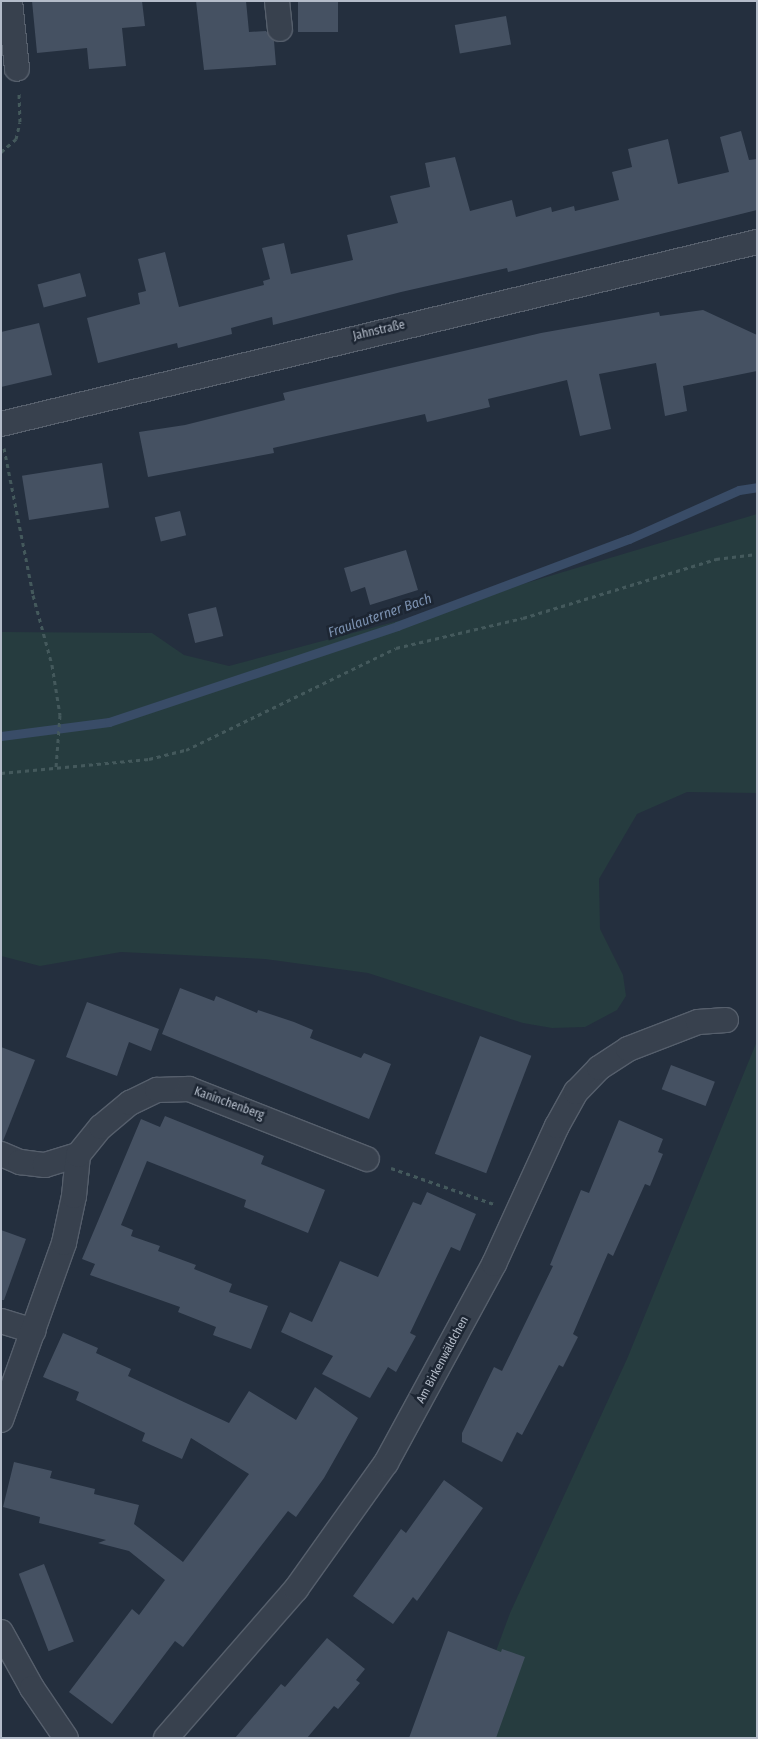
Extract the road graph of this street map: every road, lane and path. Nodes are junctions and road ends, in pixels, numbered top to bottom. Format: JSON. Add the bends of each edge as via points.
{"nodes":[{"id":1,"x":10,"y":1,"type":"edge"},
{"id":2,"x":277,"y":1,"type":"edge"},
{"id":3,"x":280,"y":29,"type":"dead end"},
{"id":4,"x":17,"y":68,"type":"joint"},
{"id":5,"x":1,"y":152,"type":"edge"},
{"id":6,"x":757,"y":242,"type":"edge"},
{"id":7,"x":2,"y":432,"type":"edge"},
{"id":8,"x":757,"y":554,"type":"edge"},
{"id":9,"x":56,"y":767,"type":"junction"},
{"id":10,"x":1,"y":773,"type":"edge"},
{"id":11,"x":726,"y":1020,"type":"dead end"},
{"id":12,"x":1,"y":1154,"type":"edge"},
{"id":13,"x":78,"y":1154,"type":"junction"},
{"id":14,"x":367,"y":1159,"type":"joint"},
{"id":15,"x":519,"y":1213,"type":"junction"},
{"id":16,"x":1,"y":1321,"type":"edge"},
{"id":17,"x":33,"y":1330,"type":"junction"},
{"id":18,"x":1,"y":1420,"type":"edge"},
{"id":19,"x":1,"y":1632,"type":"edge"},
{"id":20,"x":66,"y":1738,"type":"edge"},
{"id":21,"x":166,"y":1738,"type":"edge"}],
"edges":[{"from":1,"to":4,"type":"street"},
{"from":2,"to":3,"type":"street"},
{"from":4,"to":5,"type":"path","via":[[20,122],[16,139]]},
{"from":6,"to":7,"type":"street","name":"Jahnstraße"},
{"from":7,"to":9,"type":"path","via":[[60,715]]},
{"from":8,"to":9,"type":"path","via":[[716,560],[523,618],[396,648],[186,750],[149,759]]},
{"from":9,"to":10,"type":"path"},
{"from":11,"to":15,"type":"street","name":"Am Birkenwäldchen","via":[[698,1022],[666,1032],[628,1048],[600,1068],[576,1092]]},
{"from":12,"to":13,"type":"street","via":[[20,1162],[45,1164]]},
{"from":13,"to":14,"type":"street","name":"Kaninchenberg","via":[[101,1127],[130,1103],[157,1090],[189,1090]]},
{"from":13,"to":17,"type":"street","via":[[74,1196],[64,1243]]},
{"from":14,"to":15,"type":"path"},
{"from":15,"to":21,"type":"street","name":"Am Birkenwäldchen","via":[[386,1463],[296,1589]]},
{"from":16,"to":17,"type":"street"},
{"from":17,"to":18,"type":"street"},
{"from":19,"to":20,"type":"street","via":[[32,1688]]}]}
